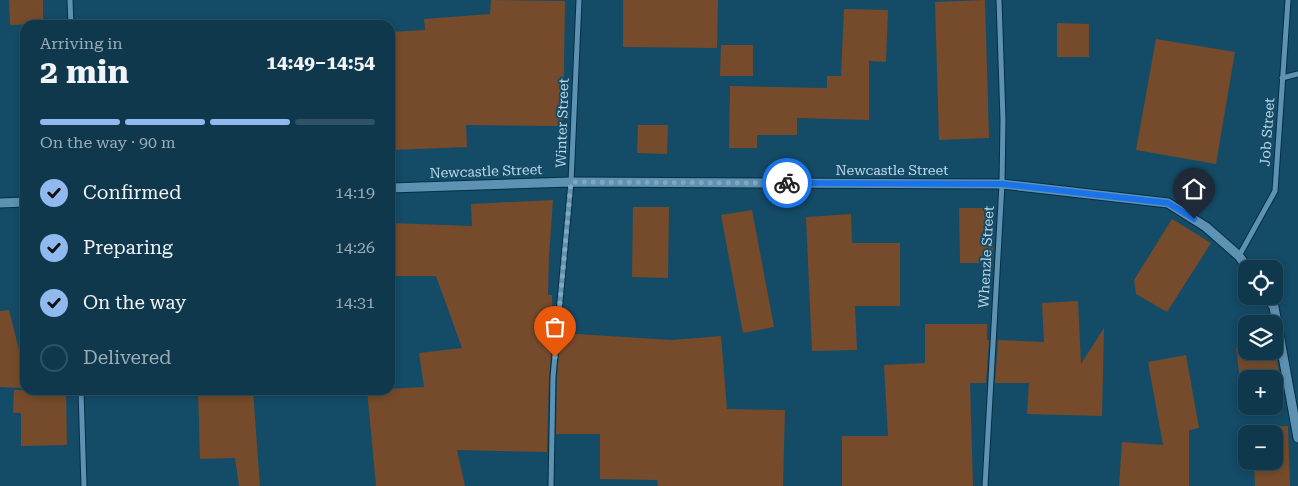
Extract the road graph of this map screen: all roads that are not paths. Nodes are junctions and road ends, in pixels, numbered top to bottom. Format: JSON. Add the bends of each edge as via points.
{"nodes":[{"id":1,"x":70,"y":0,"type":"edge"},
{"id":2,"x":579,"y":0,"type":"edge"},
{"id":3,"x":999,"y":0,"type":"edge"},
{"id":4,"x":1288,"y":0,"type":"edge"},
{"id":5,"x":71,"y":20,"type":"edge"},
{"id":6,"x":1298,"y":74,"type":"edge"},
{"id":7,"x":1282,"y":78,"type":"junction"},
{"id":8,"x":571,"y":182,"type":"junction"},
{"id":9,"x":1002,"y":184,"type":"junction"},
{"id":10,"x":395,"y":188,"type":"edge"},
{"id":11,"x":20,"y":202,"type":"edge"},
{"id":12,"x":0,"y":203,"type":"edge"},
{"id":13,"x":1240,"y":256,"type":"junction"},
{"id":14,"x":1242,"y":260,"type":"edge"},
{"id":15,"x":1273,"y":305,"type":"edge"},
{"id":16,"x":81,"y":395,"type":"edge"},
{"id":17,"x":1298,"y":438,"type":"edge"},
{"id":18,"x":84,"y":486,"type":"edge"},
{"id":19,"x":551,"y":486,"type":"edge"},
{"id":20,"x":985,"y":486,"type":"edge"}],
"edges":[{"from":1,"to":5,"type":"street"},
{"from":2,"to":8,"type":"street","name":"Winter Street"},
{"from":3,"to":9,"type":"street","name":"Whenzle Street"},
{"from":4,"to":7,"type":"street","name":"Job Street"},
{"from":6,"to":7,"type":"street"},
{"from":7,"to":13,"type":"street","name":"Job Street","via":[[1274,191]]},
{"from":8,"to":9,"type":"street","name":"Newcastle Street"},
{"from":8,"to":10,"type":"street","name":"Newcastle Street"},
{"from":8,"to":19,"type":"street","name":"Winter Street","via":[[554,377]]},
{"from":9,"to":13,"type":"street","name":"Newcastle Street","via":[[1168,203],[1206,227]]},
{"from":9,"to":20,"type":"street","name":"Whenzle Street"},
{"from":11,"to":12,"type":"street"},
{"from":13,"to":14,"type":"street","name":"Newcastle Street"},
{"from":15,"to":17,"type":"street"},
{"from":16,"to":18,"type":"street"}]}
